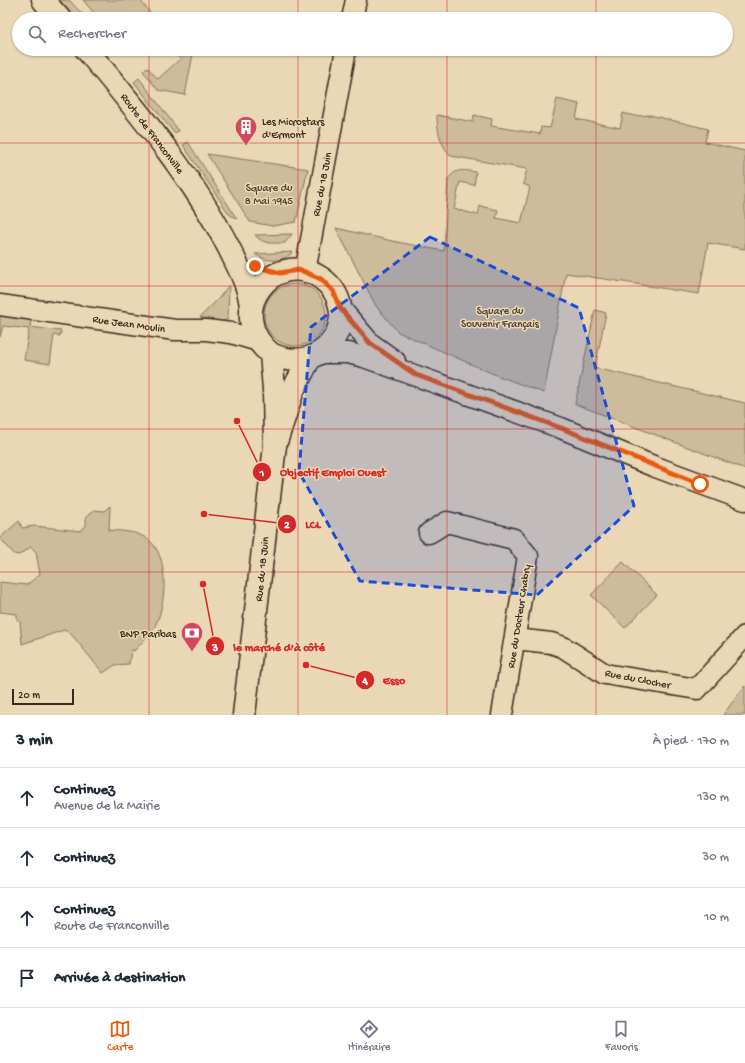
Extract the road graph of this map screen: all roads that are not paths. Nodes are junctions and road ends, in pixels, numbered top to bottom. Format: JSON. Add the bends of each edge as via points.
{"nodes":[{"id":1,"x":43,"y":0,"type":"edge"},
{"id":2,"x":356,"y":0,"type":"edge"},
{"id":3,"x":54,"y":12,"type":"edge"},
{"id":4,"x":353,"y":12,"type":"edge"},
{"id":5,"x":92,"y":56,"type":"edge"},
{"id":6,"x":345,"y":56,"type":"edge"},
{"id":7,"x":216,"y":222,"type":"junction"},
{"id":8,"x":305,"y":272,"type":"junction"},
{"id":9,"x":280,"y":273,"type":"junction"},
{"id":10,"x":0,"y":305,"type":"edge"},
{"id":11,"x":251,"y":307,"type":"junction"},
{"id":12,"x":340,"y":308,"type":"junction"},
{"id":13,"x":265,"y":347,"type":"junction"},
{"id":14,"x":315,"y":356,"type":"junction"},
{"id":15,"x":416,"y":375,"type":"junction"},
{"id":16,"x":275,"y":444,"type":"junction"},
{"id":17,"x":745,"y":500,"type":"edge"},
{"id":18,"x":429,"y":533,"type":"dead end"},
{"id":19,"x":745,"y":636,"type":"edge"},
{"id":20,"x":515,"y":639,"type":"junction"},
{"id":21,"x":244,"y":715,"type":"edge"},
{"id":22,"x":502,"y":715,"type":"edge"}],
"edges":[{"from":1,"to":3,"type":"main road"},
{"from":2,"to":4,"type":"street"},
{"from":5,"to":7,"type":"main road","name":"Route de Franconville","via":[[161,140]]},
{"from":6,"to":8,"type":"street","name":"Rue du 18 Juin"},
{"from":7,"to":9,"type":"main road","name":"Route de Franconville","via":[[246,260],[262,269]]},
{"from":7,"to":11,"type":"main road","name":"Route de Franconville","via":[[244,280]]},
{"from":8,"to":9,"type":"main road","via":[[297,270]]},
{"from":8,"to":12,"type":"main road","via":[[314,274],[328,284]]},
{"from":9,"to":11,"type":"main road","via":[[261,286]]},
{"from":10,"to":13,"type":"street","name":"Rue Jean Moulin","via":[[175,330],[232,333]]},
{"from":11,"to":13,"type":"main road","via":[[251,324]]},
{"from":12,"to":14,"type":"main road","via":[[334,338]]},
{"from":12,"to":15,"type":"street","via":[[370,343]]},
{"from":13,"to":14,"type":"main road","via":[[290,360]]},
{"from":13,"to":16,"type":"main road","via":[[274,389]]},
{"from":14,"to":15,"type":"street","via":[[358,354]]},
{"from":14,"to":16,"type":"main road","name":"Rue du 18 Juin","via":[[293,390]]},
{"from":15,"to":17,"type":"street"},
{"from":16,"to":21,"type":"main road","name":"Rue du 18 Juin"},
{"from":18,"to":20,"type":"street","name":"Rue du Docteur Chabry","via":[[447,522],[514,539],[528,556]]},
{"from":19,"to":20,"type":"street","name":"Rue du Clocher","via":[[697,689],[605,674],[563,647]]},
{"from":20,"to":22,"type":"street","name":"Rue du Docteur Chabry"}]}
